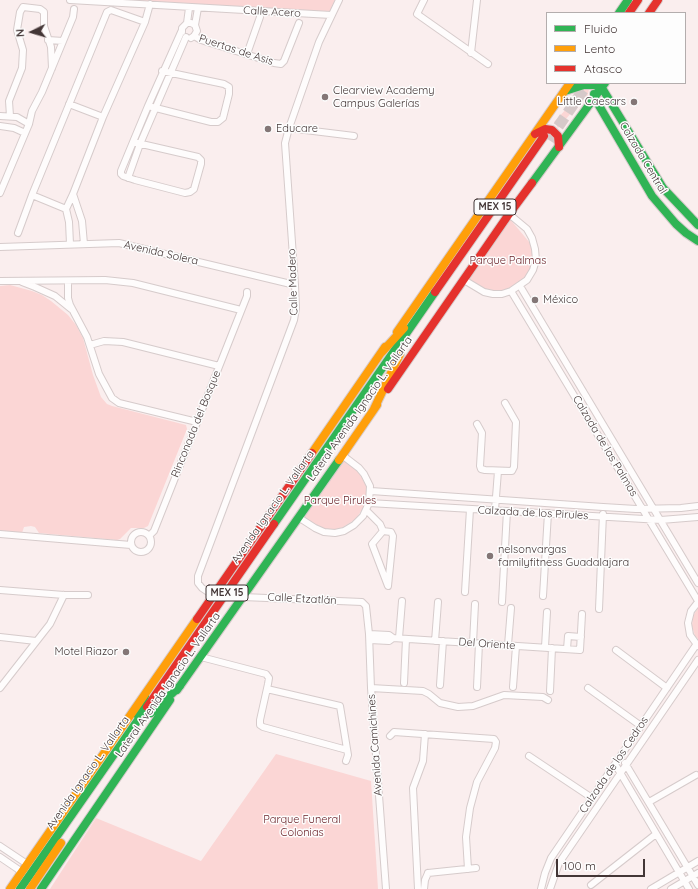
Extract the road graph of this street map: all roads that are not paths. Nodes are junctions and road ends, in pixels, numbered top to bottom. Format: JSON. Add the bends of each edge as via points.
{"nodes":[{"id":1,"x":70,"y":0,"type":"edge"},
{"id":2,"x":339,"y":0,"type":"edge"},
{"id":3,"x":424,"y":0,"type":"edge"},
{"id":4,"x":477,"y":0,"type":"edge"},
{"id":5,"x":628,"y":0,"type":"edge"},
{"id":6,"x":638,"y":0,"type":"edge"},
{"id":7,"x":646,"y":0,"type":"edge"},
{"id":8,"x":658,"y":0,"type":"edge"},
{"id":9,"x":150,"y":4,"type":"junction"},
{"id":10,"x":74,"y":8,"type":"dead end"},
{"id":11,"x":189,"y":8,"type":"junction"},
{"id":12,"x":198,"y":8,"type":"junction"},
{"id":13,"x":621,"y":12,"type":"edge"},
{"id":14,"x":630,"y":12,"type":"edge"},
{"id":15,"x":638,"y":12,"type":"edge"},
{"id":16,"x":650,"y":12,"type":"edge"},
{"id":17,"x":331,"y":15,"type":"junction"},
{"id":18,"x":260,"y":17,"type":"dead end"},
{"id":19,"x":145,"y":22,"type":"junction"},
{"id":20,"x":187,"y":23,"type":"junction"},
{"id":21,"x":299,"y":23,"type":"dead end"},
{"id":22,"x":195,"y":25,"type":"junction"},
{"id":23,"x":182,"y":30,"type":"junction"},
{"id":24,"x":194,"y":36,"type":"junction"},
{"id":25,"x":186,"y":37,"type":"junction"},
{"id":26,"x":48,"y":40,"type":"junction"},
{"id":27,"x":63,"y":41,"type":"junction"},
{"id":28,"x":471,"y":53,"type":"junction"},
{"id":29,"x":247,"y":54,"type":"junction"},
{"id":30,"x":488,"y":64,"type":"dead end"},
{"id":31,"x":52,"y":69,"type":"junction"},
{"id":32,"x":162,"y":71,"type":"junction"},
{"id":33,"x":171,"y":73,"type":"junction"},
{"id":34,"x":569,"y":84,"type":"edge"},
{"id":35,"x":599,"y":85,"type":"edge"},
{"id":36,"x":564,"y":92,"type":"junction"},
{"id":37,"x":594,"y":97,"type":"junction"},
{"id":38,"x":69,"y":104,"type":"junction"},
{"id":39,"x":148,"y":106,"type":"junction"},
{"id":40,"x":156,"y":108,"type":"junction"},
{"id":41,"x":0,"y":116,"type":"edge"},
{"id":42,"x":10,"y":116,"type":"junction"},
{"id":43,"x":103,"y":117,"type":"junction"},
{"id":44,"x":28,"y":124,"type":"junction"},
{"id":45,"x":0,"y":126,"type":"edge"},
{"id":46,"x":289,"y":128,"type":"junction"},
{"id":47,"x":25,"y":133,"type":"junction"},
{"id":48,"x":534,"y":134,"type":"junction"},
{"id":49,"x":354,"y":136,"type":"dead end"},
{"id":50,"x":133,"y":142,"type":"junction"},
{"id":51,"x":140,"y":144,"type":"junction"},
{"id":52,"x":559,"y":148,"type":"junction"},
{"id":53,"x":3,"y":177,"type":"edge"},
{"id":54,"x":128,"y":178,"type":"junction"},
{"id":55,"x":0,"y":193,"type":"edge"},
{"id":56,"x":73,"y":194,"type":"junction"},
{"id":57,"x":32,"y":195,"type":"junction"},
{"id":58,"x":66,"y":209,"type":"junction"},
{"id":59,"x":509,"y":214,"type":"junction"},
{"id":60,"x":686,"y":214,"type":"junction"},
{"id":61,"x":676,"y":224,"type":"junction"},
{"id":62,"x":698,"y":225,"type":"edge"},
{"id":63,"x":18,"y":233,"type":"dead end"},
{"id":64,"x":698,"y":241,"type":"edge"},
{"id":65,"x":70,"y":244,"type":"junction"},
{"id":66,"x":84,"y":244,"type":"junction"},
{"id":67,"x":0,"y":247,"type":"edge"},
{"id":68,"x":464,"y":280,"type":"junction"},
{"id":69,"x":0,"y":281,"type":"edge"},
{"id":70,"x":16,"y":281,"type":"junction"},
{"id":71,"x":68,"y":281,"type":"junction"},
{"id":72,"x":295,"y":285,"type":"junction"},
{"id":73,"x":520,"y":286,"type":"junction"},
{"id":74,"x":512,"y":291,"type":"junction"},
{"id":75,"x":247,"y":292,"type":"dead end"},
{"id":76,"x":433,"y":297,"type":"junction"},
{"id":77,"x":72,"y":309,"type":"junction"},
{"id":78,"x":241,"y":310,"type":"junction"},
{"id":79,"x":90,"y":345,"type":"junction"},
{"id":80,"x":382,"y":352,"type":"junction"},
{"id":81,"x":400,"y":354,"type":"junction"},
{"id":82,"x":219,"y":366,"type":"junction"},
{"id":83,"x":588,"y":398,"type":"junction"},
{"id":84,"x":505,"y":403,"type":"dead end"},
{"id":85,"x":579,"y":403,"type":"junction"},
{"id":86,"x":374,"y":409,"type":"junction"},
{"id":87,"x":197,"y":422,"type":"junction"},
{"id":88,"x":477,"y":424,"type":"dead end"},
{"id":89,"x":342,"y":455,"type":"junction"},
{"id":90,"x":498,"y":471,"type":"junction"},
{"id":91,"x":371,"y":491,"type":"junction"},
{"id":92,"x":496,"y":499,"type":"junction"},
{"id":93,"x":369,"y":503,"type":"junction"},
{"id":94,"x":698,"y":506,"type":"edge"},
{"id":95,"x":603,"y":507,"type":"junction"},
{"id":96,"x":643,"y":508,"type":"junction"},
{"id":97,"x":654,"y":508,"type":"junction"},
{"id":98,"x":470,"y":509,"type":"junction"},
{"id":99,"x":366,"y":510,"type":"junction"},
{"id":100,"x":495,"y":510,"type":"junction"},
{"id":101,"x":507,"y":511,"type":"junction"},
{"id":102,"x":548,"y":513,"type":"junction"},
{"id":103,"x":603,"y":517,"type":"junction"},
{"id":104,"x":698,"y":517,"type":"edge"},
{"id":105,"x":298,"y":518,"type":"junction"},
{"id":106,"x":650,"y":519,"type":"junction"},
{"id":107,"x":661,"y":520,"type":"junction"},
{"id":108,"x":383,"y":531,"type":"junction"},
{"id":109,"x":0,"y":534,"type":"edge"},
{"id":110,"x":149,"y":536,"type":"junction"},
{"id":111,"x":131,"y":545,"type":"junction"},
{"id":112,"x":698,"y":583,"type":"edge"},
{"id":113,"x":0,"y":590,"type":"edge"},
{"id":114,"x":465,"y":592,"type":"dead end"},
{"id":115,"x":64,"y":595,"type":"junction"},
{"id":116,"x":88,"y":595,"type":"dead end"},
{"id":117,"x":214,"y":596,"type":"junction"},
{"id":118,"x":543,"y":596,"type":"dead end"},
{"id":119,"x":243,"y":597,"type":"junction"},
{"id":120,"x":402,"y":601,"type":"dead end"},
{"id":121,"x":698,"y":601,"type":"edge"},
{"id":122,"x":362,"y":602,"type":"joint"},
{"id":123,"x":438,"y":602,"type":"dead end"},
{"id":124,"x":502,"y":602,"type":"dead end"},
{"id":125,"x":475,"y":604,"type":"dead end"},
{"id":126,"x":511,"y":608,"type":"dead end"},
{"id":127,"x":599,"y":609,"type":"dead end"},
{"id":128,"x":547,"y":612,"type":"dead end"},
{"id":129,"x":582,"y":614,"type":"dead end"},
{"id":130,"x":0,"y":637,"type":"edge"},
{"id":131,"x":369,"y":637,"type":"junction"},
{"id":132,"x":581,"y":637,"type":"junction"},
{"id":133,"x":396,"y":638,"type":"junction"},
{"id":134,"x":406,"y":639,"type":"junction"},
{"id":135,"x":36,"y":641,"type":"junction"},
{"id":136,"x":435,"y":641,"type":"junction"},
{"id":137,"x":443,"y":641,"type":"junction"},
{"id":138,"x":476,"y":643,"type":"junction"},
{"id":139,"x":508,"y":645,"type":"junction"},
{"id":140,"x":516,"y":646,"type":"junction"},
{"id":141,"x":697,"y":646,"type":"edge"},
{"id":142,"x":549,"y":648,"type":"junction"},
{"id":143,"x":567,"y":649,"type":"junction"},
{"id":144,"x":616,"y":650,"type":"dead end"},
{"id":145,"x":201,"y":657,"type":"junction"},
{"id":146,"x":698,"y":660,"type":"edge"},
{"id":147,"x":404,"y":683,"type":"dead end"},
{"id":148,"x":1,"y":685,"type":"edge"},
{"id":149,"x":440,"y":685,"type":"dead end"},
{"id":150,"x":180,"y":686,"type":"junction"},
{"id":151,"x":477,"y":687,"type":"dead end"},
{"id":152,"x":513,"y":687,"type":"dead end"},
{"id":153,"x":371,"y":688,"type":"junction"},
{"id":154,"x":588,"y":688,"type":"dead end"},
{"id":155,"x":667,"y":688,"type":"junction"},
{"id":156,"x":268,"y":689,"type":"junction"},
{"id":157,"x":550,"y":691,"type":"dead end"},
{"id":158,"x":144,"y":696,"type":"junction"},
{"id":159,"x":548,"y":700,"type":"dead end"},
{"id":160,"x":151,"y":713,"type":"junction"},
{"id":161,"x":641,"y":726,"type":"junction"},
{"id":162,"x":425,"y":734,"type":"junction"},
{"id":163,"x":390,"y":736,"type":"dead end"},
{"id":164,"x":125,"y":740,"type":"junction"},
{"id":165,"x":347,"y":750,"type":"junction"},
{"id":166,"x":529,"y":756,"type":"dead end"},
{"id":167,"x":620,"y":756,"type":"junction"},
{"id":168,"x":346,"y":761,"type":"dead end"},
{"id":169,"x":615,"y":764,"type":"junction"},
{"id":170,"x":626,"y":765,"type":"junction"},
{"id":171,"x":620,"y":773,"type":"junction"},
{"id":172,"x":696,"y":775,"type":"dead end"},
{"id":173,"x":597,"y":791,"type":"junction"},
{"id":174,"x":606,"y":795,"type":"junction"},
{"id":175,"x":592,"y":798,"type":"junction"},
{"id":176,"x":649,"y":802,"type":"junction"},
{"id":177,"x":658,"y":818,"type":"junction"},
{"id":178,"x":650,"y":823,"type":"junction"},
{"id":179,"x":656,"y":834,"type":"junction"},
{"id":180,"x":0,"y":846,"type":"edge"},
{"id":181,"x":0,"y":857,"type":"edge"},
{"id":182,"x":698,"y":861,"type":"edge"},
{"id":183,"x":27,"y":864,"type":"junction"},
{"id":184,"x":687,"y":867,"type":"junction"},
{"id":185,"x":476,"y":868,"type":"dead end"},
{"id":186,"x":418,"y":869,"type":"junction"},
{"id":187,"x":468,"y":869,"type":"junction"},
{"id":188,"x":22,"y":872,"type":"junction"},
{"id":189,"x":679,"y":872,"type":"junction"},
{"id":190,"x":428,"y":874,"type":"junction"},
{"id":191,"x":695,"y":875,"type":"edge"},
{"id":192,"x":684,"y":881,"type":"junction"},
{"id":193,"x":698,"y":885,"type":"edge"},
{"id":194,"x":591,"y":886,"type":"dead end"},
{"id":195,"x":10,"y":889,"type":"edge"},
{"id":196,"x":20,"y":889,"type":"edge"},
{"id":197,"x":30,"y":889,"type":"edge"},
{"id":198,"x":41,"y":889,"type":"edge"},
{"id":199,"x":386,"y":889,"type":"edge"},
{"id":200,"x":418,"y":889,"type":"edge"},
{"id":201,"x":424,"y":889,"type":"edge"},
{"id":202,"x":541,"y":889,"type":"edge"},
{"id":203,"x":550,"y":889,"type":"edge"},
{"id":204,"x":651,"y":889,"type":"edge"},
{"id":205,"x":671,"y":889,"type":"edge"},
{"id":206,"x":689,"y":889,"type":"edge"}],
"edges":[{"from":1,"to":9,"type":"street","name":"Calle Acero"},
{"from":2,"to":17,"type":"street","name":"Calle Madero"},
{"from":3,"to":28,"type":"street","via":[[417,14]]},
{"from":4,"to":28,"type":"street"},
{"from":5,"to":13,"type":"main road"},
{"from":6,"to":14,"type":"main road"},
{"from":7,"to":15,"type":"main road"},
{"from":8,"to":16,"type":"main road"},
{"from":9,"to":11,"type":"street","name":"Calle Acero"},
{"from":9,"to":19,"type":"street"},
{"from":10,"to":27,"type":"street"},
{"from":11,"to":12,"type":"street","name":"Calle Acero"},
{"from":11,"to":20,"type":"street"},
{"from":12,"to":17,"type":"street","name":"Calle Acero"},
{"from":12,"to":22,"type":"street","name":"Puertas de Asis"},
{"from":17,"to":46,"type":"street","name":"Calle Madero"},
{"from":18,"to":29,"type":"street"},
{"from":19,"to":38,"type":"street","via":[[109,10]]},
{"from":19,"to":43,"type":"street"},
{"from":20,"to":22,"type":"street"},
{"from":20,"to":23,"type":"street"},
{"from":21,"to":29,"type":"street","name":"Puertas de Asis","via":[[281,64]]},
{"from":22,"to":24,"type":"street","via":[[197,31]]},
{"from":23,"to":25,"type":"street"},
{"from":23,"to":32,"type":"street"},
{"from":24,"to":25,"type":"street"},
{"from":24,"to":29,"type":"street","name":"Puertas de Asis"},
{"from":25,"to":33,"type":"street","name":"Puertas de Asis"},
{"from":26,"to":27,"type":"street"},
{"from":26,"to":31,"type":"street"},
{"from":26,"to":42,"type":"street","via":[[44,12],[23,7],[17,30],[22,50],[22,68],[9,101]]},
{"from":27,"to":31,"type":"street"},
{"from":28,"to":30,"type":"street"},
{"from":31,"to":44,"type":"street"},
{"from":32,"to":33,"type":"street"},
{"from":32,"to":39,"type":"street"},
{"from":33,"to":40,"type":"street","name":"Puertas de Asis"},
{"from":33,"to":40,"type":"street","via":[[229,87],[223,118],[218,122],[211,122]]},
{"from":34,"to":36,"type":"main road"},
{"from":35,"to":36,"type":"main road","via":[[578,86]]},
{"from":35,"to":37,"type":"main road","name":"Lateral Avenida Ignacio L. Vallarta"},
{"from":35,"to":60,"type":"main road","name":"Calzada Central","via":[[663,188]]},
{"from":36,"to":48,"type":"main road"},
{"from":37,"to":52,"type":"main road","name":"Lateral Avenida Ignacio L. Vallarta"},
{"from":37,"to":61,"type":"main road","name":"Calzada Central","via":[[652,196]]},
{"from":38,"to":43,"type":"street"},
{"from":38,"to":57,"type":"street"},
{"from":39,"to":40,"type":"street"},
{"from":39,"to":50,"type":"street"},
{"from":40,"to":51,"type":"street","name":"Puertas de Asis"},
{"from":41,"to":42,"type":"street"},
{"from":42,"to":44,"type":"street"},
{"from":43,"to":56,"type":"street"},
{"from":44,"to":47,"type":"street"},
{"from":45,"to":47,"type":"street"},
{"from":46,"to":49,"type":"street"},
{"from":46,"to":72,"type":"street","name":"Calle Madero","via":[[285,143]]},
{"from":47,"to":53,"type":"street"},
{"from":48,"to":52,"type":"main road","via":[[545,129],[552,130],[558,136]]},
{"from":48,"to":80,"type":"main road"},
{"from":50,"to":51,"type":"street"},
{"from":50,"to":54,"type":"street","via":[[121,171],[122,176]]},
{"from":51,"to":54,"type":"street","name":"Puertas de Asis"},
{"from":51,"to":54,"type":"street","via":[[198,157],[201,164],[194,189],[185,193]]},
{"from":52,"to":59,"type":"main road","name":"Lateral Avenida Ignacio L. Vallarta"},
{"from":53,"to":55,"type":"street"},
{"from":56,"to":58,"type":"street"},
{"from":56,"to":66,"type":"street","via":[[82,221]]},
{"from":57,"to":58,"type":"street"},
{"from":57,"to":63,"type":"street"},
{"from":58,"to":65,"type":"street"},
{"from":59,"to":68,"type":"main road","name":"Lateral Avenida Ignacio L. Vallarta"},
{"from":59,"to":73,"type":"street","via":[[527,229],[536,249],[533,270]]},
{"from":60,"to":61,"type":"main road"},
{"from":60,"to":62,"type":"main road","name":"Calzada Central"},
{"from":61,"to":64,"type":"main road","name":"Calzada Central"},
{"from":65,"to":66,"type":"street","name":"Avenida Solera"},
{"from":65,"to":67,"type":"street","name":"Avenida Solera"},
{"from":66,"to":72,"type":"street","name":"Avenida Solera","via":[[126,244]]},
{"from":68,"to":74,"type":"street","via":[[484,292],[502,294]]},
{"from":68,"to":86,"type":"main road","name":"Lateral Avenida Ignacio L. Vallarta"},
{"from":69,"to":70,"type":"street"},
{"from":70,"to":71,"type":"street"},
{"from":70,"to":77,"type":"street","via":[[55,296]]},
{"from":71,"to":77,"type":"street","via":[[68,298]]},
{"from":71,"to":78,"type":"street","via":[[105,280],[133,283]]},
{"from":72,"to":117,"type":"street","name":"Calle Madero","via":[[294,320],[198,576],[198,583],[202,588]]},
{"from":73,"to":74,"type":"street"},
{"from":73,"to":83,"type":"street","name":"Calzada de las Palmas"},
{"from":74,"to":85,"type":"street","name":"Calzada de las Palmas"},
{"from":75,"to":78,"type":"street","name":"Rinconada del Bosque"},
{"from":76,"to":80,"type":"main road"},
{"from":76,"to":81,"type":"main road","name":"Avenida Ignacio L. Vallarta","number":"MEX 15","via":[[547,138]]},
{"from":76,"to":164,"type":"main road","name":"Avenida Ignacio L. Vallarta","number":"MEX 15"},
{"from":77,"to":79,"type":"street"},
{"from":78,"to":82,"type":"street","name":"Rinconada del Bosque"},
{"from":79,"to":82,"type":"street","via":[[104,341],[123,342]]},
{"from":79,"to":87,"type":"street","via":[[99,374],[112,398]]},
{"from":80,"to":117,"type":"main road","name":"Lateral Avenida Ignacio L. Vallarta"},
{"from":81,"to":86,"type":"main road"},
{"from":81,"to":160,"type":"main road","name":"Avenida Ignacio L. Vallarta","number":"MEX 15"},
{"from":82,"to":87,"type":"street","name":"Rinconada del Bosque"},
{"from":83,"to":85,"type":"street"},
{"from":83,"to":97,"type":"street","name":"Calzada de las Palmas"},
{"from":84,"to":90,"type":"street","via":[[516,422],[514,468],[512,471]]},
{"from":85,"to":96,"type":"street","name":"Calzada de las Palmas"},
{"from":86,"to":89,"type":"main road","name":"Lateral Avenida Ignacio L. Vallarta"},
{"from":87,"to":110,"type":"street","name":"Rinconada del Bosque","via":[[154,531]]},
{"from":88,"to":90,"type":"street","via":[[482,433],[481,469]]},
{"from":89,"to":91,"type":"street","via":[[364,474]]},
{"from":89,"to":105,"type":"main road","name":"Lateral Avenida Ignacio L. Vallarta"},
{"from":90,"to":92,"type":"street"},
{"from":91,"to":92,"type":"street","name":"Calzada de los Pirules"},
{"from":91,"to":93,"type":"street"},
{"from":92,"to":95,"type":"street","name":"Calzada de los Pirules"},
{"from":92,"to":100,"type":"street"},
{"from":93,"to":98,"type":"street","name":"Calzada de los Pirules"},
{"from":93,"to":99,"type":"street"},
{"from":94,"to":97,"type":"street","name":"Calzada de los Pirules"},
{"from":95,"to":96,"type":"street","name":"Calzada de los Pirules"},
{"from":95,"to":103,"type":"street"},
{"from":96,"to":97,"type":"street","name":"Calzada de los Pirules"},
{"from":96,"to":106,"type":"street","name":"Calzada de las Palmas"},
{"from":97,"to":107,"type":"street","name":"Calzada de las Palmas"},
{"from":98,"to":100,"type":"street","name":"Calzada de los Pirules"},
{"from":98,"to":114,"type":"street"},
{"from":99,"to":105,"type":"street","via":[[354,525],[335,533],[324,532]]},
{"from":99,"to":108,"type":"street","via":[[380,524]]},
{"from":100,"to":101,"type":"street","name":"Calzada de los Pirules"},
{"from":101,"to":102,"type":"street","name":"Calzada de los Pirules"},
{"from":101,"to":124,"type":"street"},
{"from":102,"to":103,"type":"street","name":"Calzada de los Pirules"},
{"from":102,"to":118,"type":"street"},
{"from":103,"to":106,"type":"street","name":"Calzada de los Pirules"},
{"from":103,"to":127,"type":"street"},
{"from":104,"to":107,"type":"street","name":"Calzada de los Pirules"},
{"from":105,"to":119,"type":"main road","name":"Lateral Avenida Ignacio L. Vallarta"},
{"from":106,"to":107,"type":"street","name":"Calzada de los Pirules"},
{"from":106,"to":121,"type":"street","name":"Calzada de las Palmas"},
{"from":107,"to":112,"type":"street","name":"Calzada de las Palmas"},
{"from":108,"to":108,"type":"street","via":[[372,544],[388,586],[393,536],[391,532]]},
{"from":109,"to":111,"type":"street"},
{"from":110,"to":111,"type":"street","via":[[142,532],[135,534]]},
{"from":110,"to":111,"type":"street","via":[[152,542],[146,552],[140,553]]},
{"from":113,"to":115,"type":"street"},
{"from":115,"to":116,"type":"street"},
{"from":115,"to":135,"type":"street","via":[[50,624]]},
{"from":117,"to":158,"type":"main road","name":"Lateral Avenida Ignacio L. Vallarta"},
{"from":119,"to":122,"type":"street","name":"Calle Etzatlán"},
{"from":119,"to":145,"type":"main road","name":"Lateral Avenida Ignacio L. Vallarta"},
{"from":120,"to":133,"type":"street"},
{"from":121,"to":141,"type":"street","via":[[691,611],[688,623],[690,635]]},
{"from":122,"to":131,"type":"street","name":"Avenida Camichines","via":[[368,611]]},
{"from":123,"to":136,"type":"street"},
{"from":125,"to":138,"type":"street"},
{"from":126,"to":139,"type":"street"},
{"from":128,"to":142,"type":"street"},
{"from":129,"to":132,"type":"street"},
{"from":130,"to":135,"type":"street"},
{"from":131,"to":133,"type":"street","name":"Del Oriente","via":[[389,641]]},
{"from":131,"to":153,"type":"street","name":"Avenida Camichines"},
{"from":132,"to":143,"type":"street","via":[[568,636]]},
{"from":132,"to":143,"type":"street","name":"Del Oriente","via":[[580,650]]},
{"from":133,"to":134,"type":"street","name":"Del Oriente"},
{"from":134,"to":136,"type":"street","name":"Del Oriente"},
{"from":134,"to":147,"type":"street"},
{"from":135,"to":148,"type":"street"},
{"from":136,"to":137,"type":"street","name":"Del Oriente"},
{"from":137,"to":138,"type":"street","name":"Del Oriente"},
{"from":137,"to":149,"type":"street"},
{"from":138,"to":139,"type":"street","name":"Del Oriente"},
{"from":138,"to":151,"type":"street"},
{"from":139,"to":140,"type":"street","name":"Del Oriente"},
{"from":140,"to":142,"type":"street","name":"Del Oriente"},
{"from":140,"to":152,"type":"street"},
{"from":141,"to":155,"type":"street","name":"Calzada de los Cedros"},
{"from":142,"to":143,"type":"street","name":"Del Oriente"},
{"from":142,"to":157,"type":"street"},
{"from":144,"to":155,"type":"street"},
{"from":145,"to":150,"type":"main road","name":"Lateral Avenida Ignacio L. Vallarta"},
{"from":145,"to":156,"type":"street","via":[[264,673],[268,678]]},
{"from":146,"to":170,"type":"street","name":"Calzada de los Cedros"},
{"from":150,"to":160,"type":"main road"},
{"from":150,"to":198,"type":"main road","name":"Lateral Avenida Ignacio L. Vallarta"},
{"from":153,"to":159,"type":"street","via":[[423,691],[440,702],[458,707],[473,706],[504,695],[543,697]]},
{"from":153,"to":199,"type":"street","name":"Avenida Camichines"},
{"from":154,"to":161,"type":"street"},
{"from":155,"to":161,"type":"street","name":"Calzada de los Cedros"},
{"from":156,"to":165,"type":"street","via":[[340,706]]},
{"from":156,"to":165,"type":"street","via":[[260,720],[263,727]]},
{"from":158,"to":164,"type":"main road"},
{"from":158,"to":183,"type":"main road","name":"Lateral Avenida Ignacio L. Vallarta"},
{"from":160,"to":197,"type":"main road","name":"Avenida Ignacio L. Vallarta","number":"MEX 15"},
{"from":161,"to":167,"type":"street","name":"Calzada de los Cedros"},
{"from":162,"to":163,"type":"street","via":[[394,732]]},
{"from":162,"to":186,"type":"street","via":[[422,761],[413,788]]},
{"from":162,"to":187,"type":"street","via":[[492,739],[496,742],[477,782],[470,808],[466,837]]},
{"from":164,"to":196,"type":"main road","name":"Avenida Ignacio L. Vallarta","number":"MEX 15"},
{"from":165,"to":168,"type":"street"},
{"from":166,"to":175,"type":"street"},
{"from":167,"to":169,"type":"street","name":"Calzada de los Cedros"},
{"from":167,"to":170,"type":"street"},
{"from":169,"to":171,"type":"street"},
{"from":169,"to":173,"type":"street","name":"Calzada de los Cedros"},
{"from":170,"to":171,"type":"street","name":"Calzada de los Cedros"},
{"from":170,"to":176,"type":"street"},
{"from":171,"to":174,"type":"street","name":"Calzada de los Cedros"},
{"from":171,"to":178,"type":"street"},
{"from":172,"to":176,"type":"street"},
{"from":173,"to":174,"type":"street"},
{"from":173,"to":175,"type":"street","name":"Calzada de los Cedros"},
{"from":174,"to":203,"type":"street","name":"Calzada de los Cedros","via":[[559,863]]},
{"from":175,"to":202,"type":"street","name":"Calzada de los Cedros","via":[[551,858]]},
{"from":176,"to":177,"type":"street"},
{"from":177,"to":178,"type":"street"},
{"from":177,"to":184,"type":"street"},
{"from":178,"to":179,"type":"street"},
{"from":179,"to":189,"type":"street"},
{"from":179,"to":194,"type":"street"},
{"from":180,"to":183,"type":"street"},
{"from":181,"to":188,"type":"street"},
{"from":182,"to":184,"type":"street"},
{"from":183,"to":188,"type":"main road","name":"Lateral Avenida Ignacio L. Vallarta"},
{"from":184,"to":189,"type":"street"},
{"from":184,"to":191,"type":"street"},
{"from":185,"to":187,"type":"street"},
{"from":186,"to":190,"type":"street"},
{"from":186,"to":200,"type":"street"},
{"from":187,"to":190,"type":"street"},
{"from":188,"to":195,"type":"main road","name":"Lateral Avenida Ignacio L. Vallarta"},
{"from":189,"to":192,"type":"street"},
{"from":189,"to":204,"type":"street"},
{"from":190,"to":201,"type":"street"},
{"from":191,"to":192,"type":"street"},
{"from":191,"to":193,"type":"street"},
{"from":192,"to":205,"type":"street"},
{"from":192,"to":206,"type":"street"}]}
